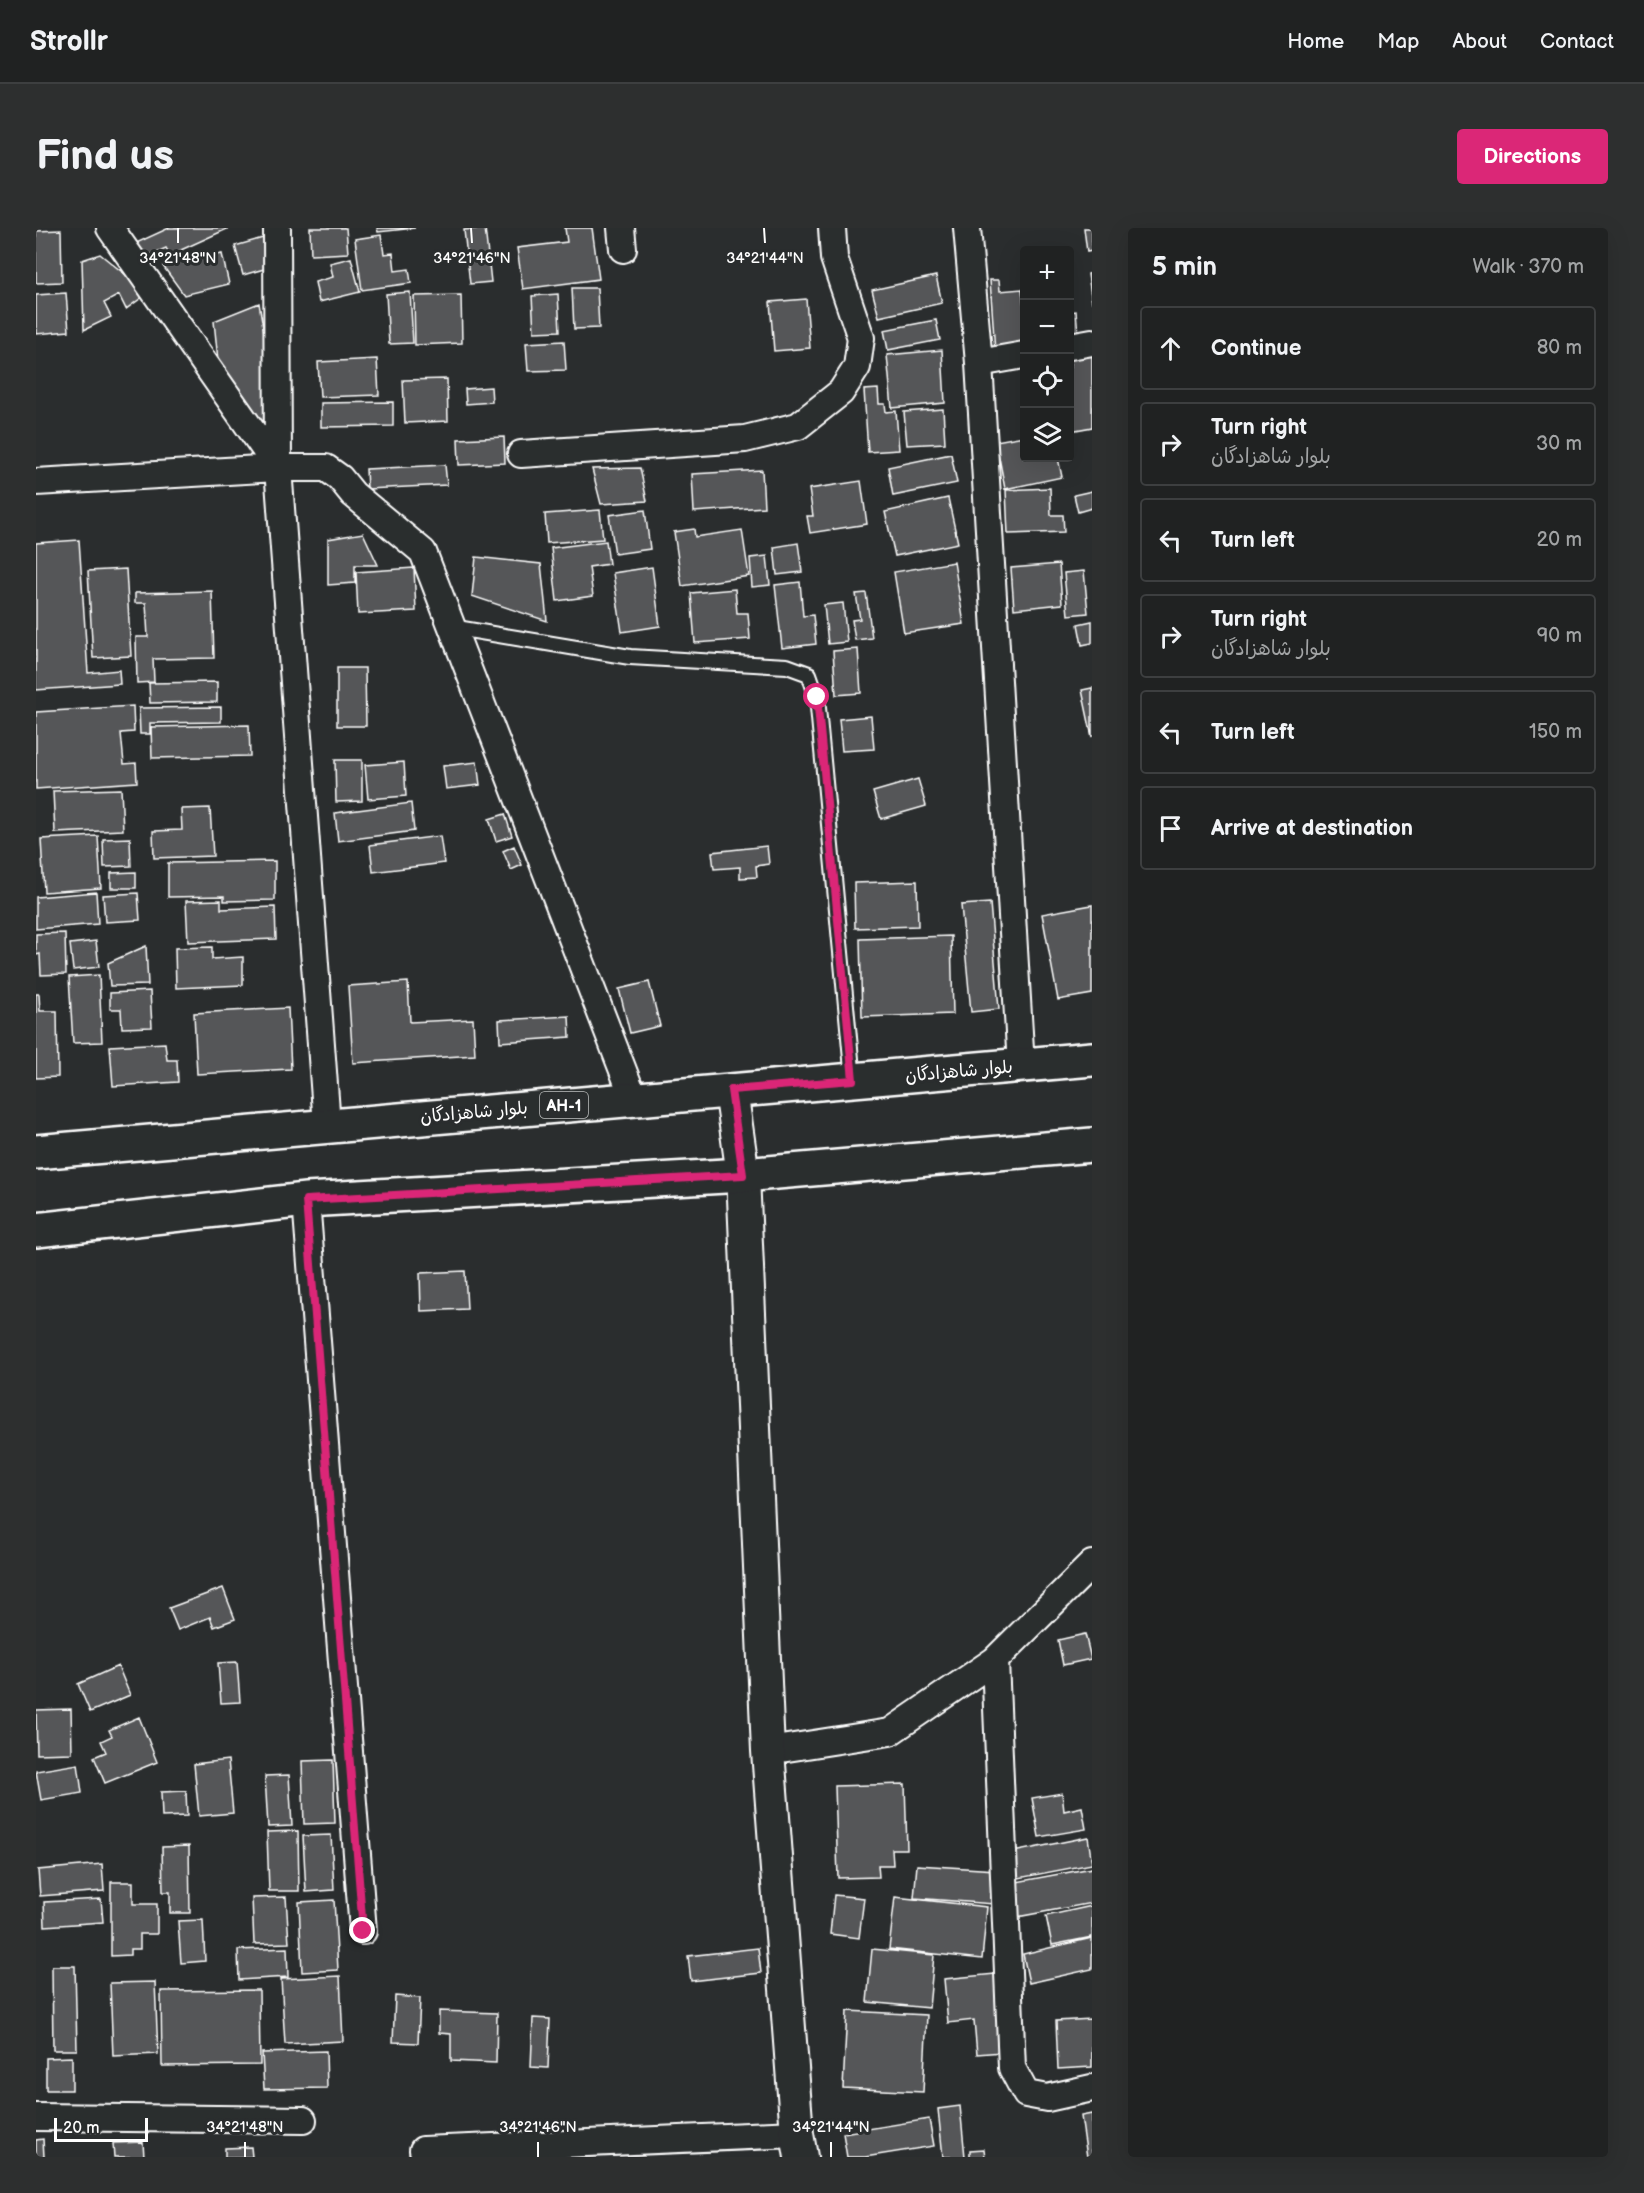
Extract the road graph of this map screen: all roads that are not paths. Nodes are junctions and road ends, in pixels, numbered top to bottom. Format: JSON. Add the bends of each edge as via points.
{"nodes":[{"id":1,"x":110,"y":228,"type":"edge"},
{"id":2,"x":277,"y":228,"type":"edge"},
{"id":3,"x":832,"y":228,"type":"edge"},
{"id":4,"x":967,"y":228,"type":"edge"},
{"id":5,"x":1092,"y":342,"type":"edge"},
{"id":6,"x":1074,"y":345,"type":"edge"},
{"id":7,"x":1020,"y":356,"type":"edge"},
{"id":8,"x":979,"y":363,"type":"junction"},
{"id":9,"x":521,"y":454,"type":"dead end"},
{"id":10,"x":278,"y":468,"type":"junction"},
{"id":11,"x":36,"y":482,"type":"edge"},
{"id":12,"x":451,"y":627,"type":"junction"},
{"id":13,"x":1092,"y":1059,"type":"edge"},
{"id":14,"x":1021,"y":1066,"type":"junction"},
{"id":15,"x":853,"y":1080,"type":"junction"},
{"id":16,"x":731,"y":1090,"type":"junction"},
{"id":17,"x":634,"y":1099,"type":"junction"},
{"id":18,"x":327,"y":1125,"type":"junction"},
{"id":19,"x":1092,"y":1145,"type":"edge"},
{"id":20,"x":36,"y":1152,"type":"edge"},
{"id":21,"x":743,"y":1175,"type":"junction"},
{"id":22,"x":306,"y":1200,"type":"junction"},
{"id":23,"x":36,"y":1230,"type":"edge"},
{"id":24,"x":1092,"y":1564,"type":"edge"},
{"id":25,"x":995,"y":1660,"type":"junction"},
{"id":26,"x":768,"y":1751,"type":"junction"},
{"id":27,"x":363,"y":1931,"type":"dead end"},
{"id":28,"x":1092,"y":2088,"type":"edge"},
{"id":29,"x":36,"y":2117,"type":"edge"},
{"id":30,"x":303,"y":2120,"type":"dead end"},
{"id":31,"x":799,"y":2145,"type":"edge"},
{"id":32,"x":423,"y":2150,"type":"dead end"}],
"edges":[{"from":1,"to":10,"type":"street"},
{"from":2,"to":10,"type":"street"},
{"from":3,"to":9,"type":"street","via":[[834,258],[861,338],[857,367],[841,392],[798,426],[745,440]]},
{"from":4,"to":8,"type":"street"},
{"from":5,"to":6,"type":"street"},
{"from":7,"to":8,"type":"street"},
{"from":8,"to":14,"type":"street"},
{"from":10,"to":11,"type":"street"},
{"from":10,"to":12,"type":"street","via":[[326,468],[423,552]]},
{"from":10,"to":18,"type":"street"},
{"from":12,"to":15,"type":"lane","via":[[630,657],[787,666],[809,674],[817,697]]},
{"from":12,"to":17,"type":"street"},
{"from":13,"to":14,"type":"main road","name":"بلوار شاهزادگان","number":"AH-1"},
{"from":14,"to":15,"type":"main road","name":"بلوار شاهزادگان","number":"AH-1"},
{"from":15,"to":16,"type":"main road","name":"بلوار شاهزادگان","number":"AH-1"},
{"from":16,"to":17,"type":"main road","name":"بلوار شاهزادگان","number":"AH-1"},
{"from":16,"to":21,"type":"street"},
{"from":17,"to":18,"type":"main road","name":"بلوار شاهزادگان","number":"AH-1"},
{"from":18,"to":20,"type":"main road","name":"بلوار شاهزادگان","number":"AH-1"},
{"from":19,"to":21,"type":"main road"},
{"from":21,"to":22,"type":"main road"},
{"from":21,"to":26,"type":"street"},
{"from":22,"to":23,"type":"main road"},
{"from":22,"to":27,"type":"street"},
{"from":24,"to":25,"type":"street"},
{"from":25,"to":26,"type":"street","via":[[890,1732]]},
{"from":25,"to":28,"type":"street","via":[[1012,2068],[1026,2094],[1047,2098]]},
{"from":26,"to":31,"type":"street"},
{"from":29,"to":30,"type":"street"},
{"from":31,"to":32,"type":"street"}]}
